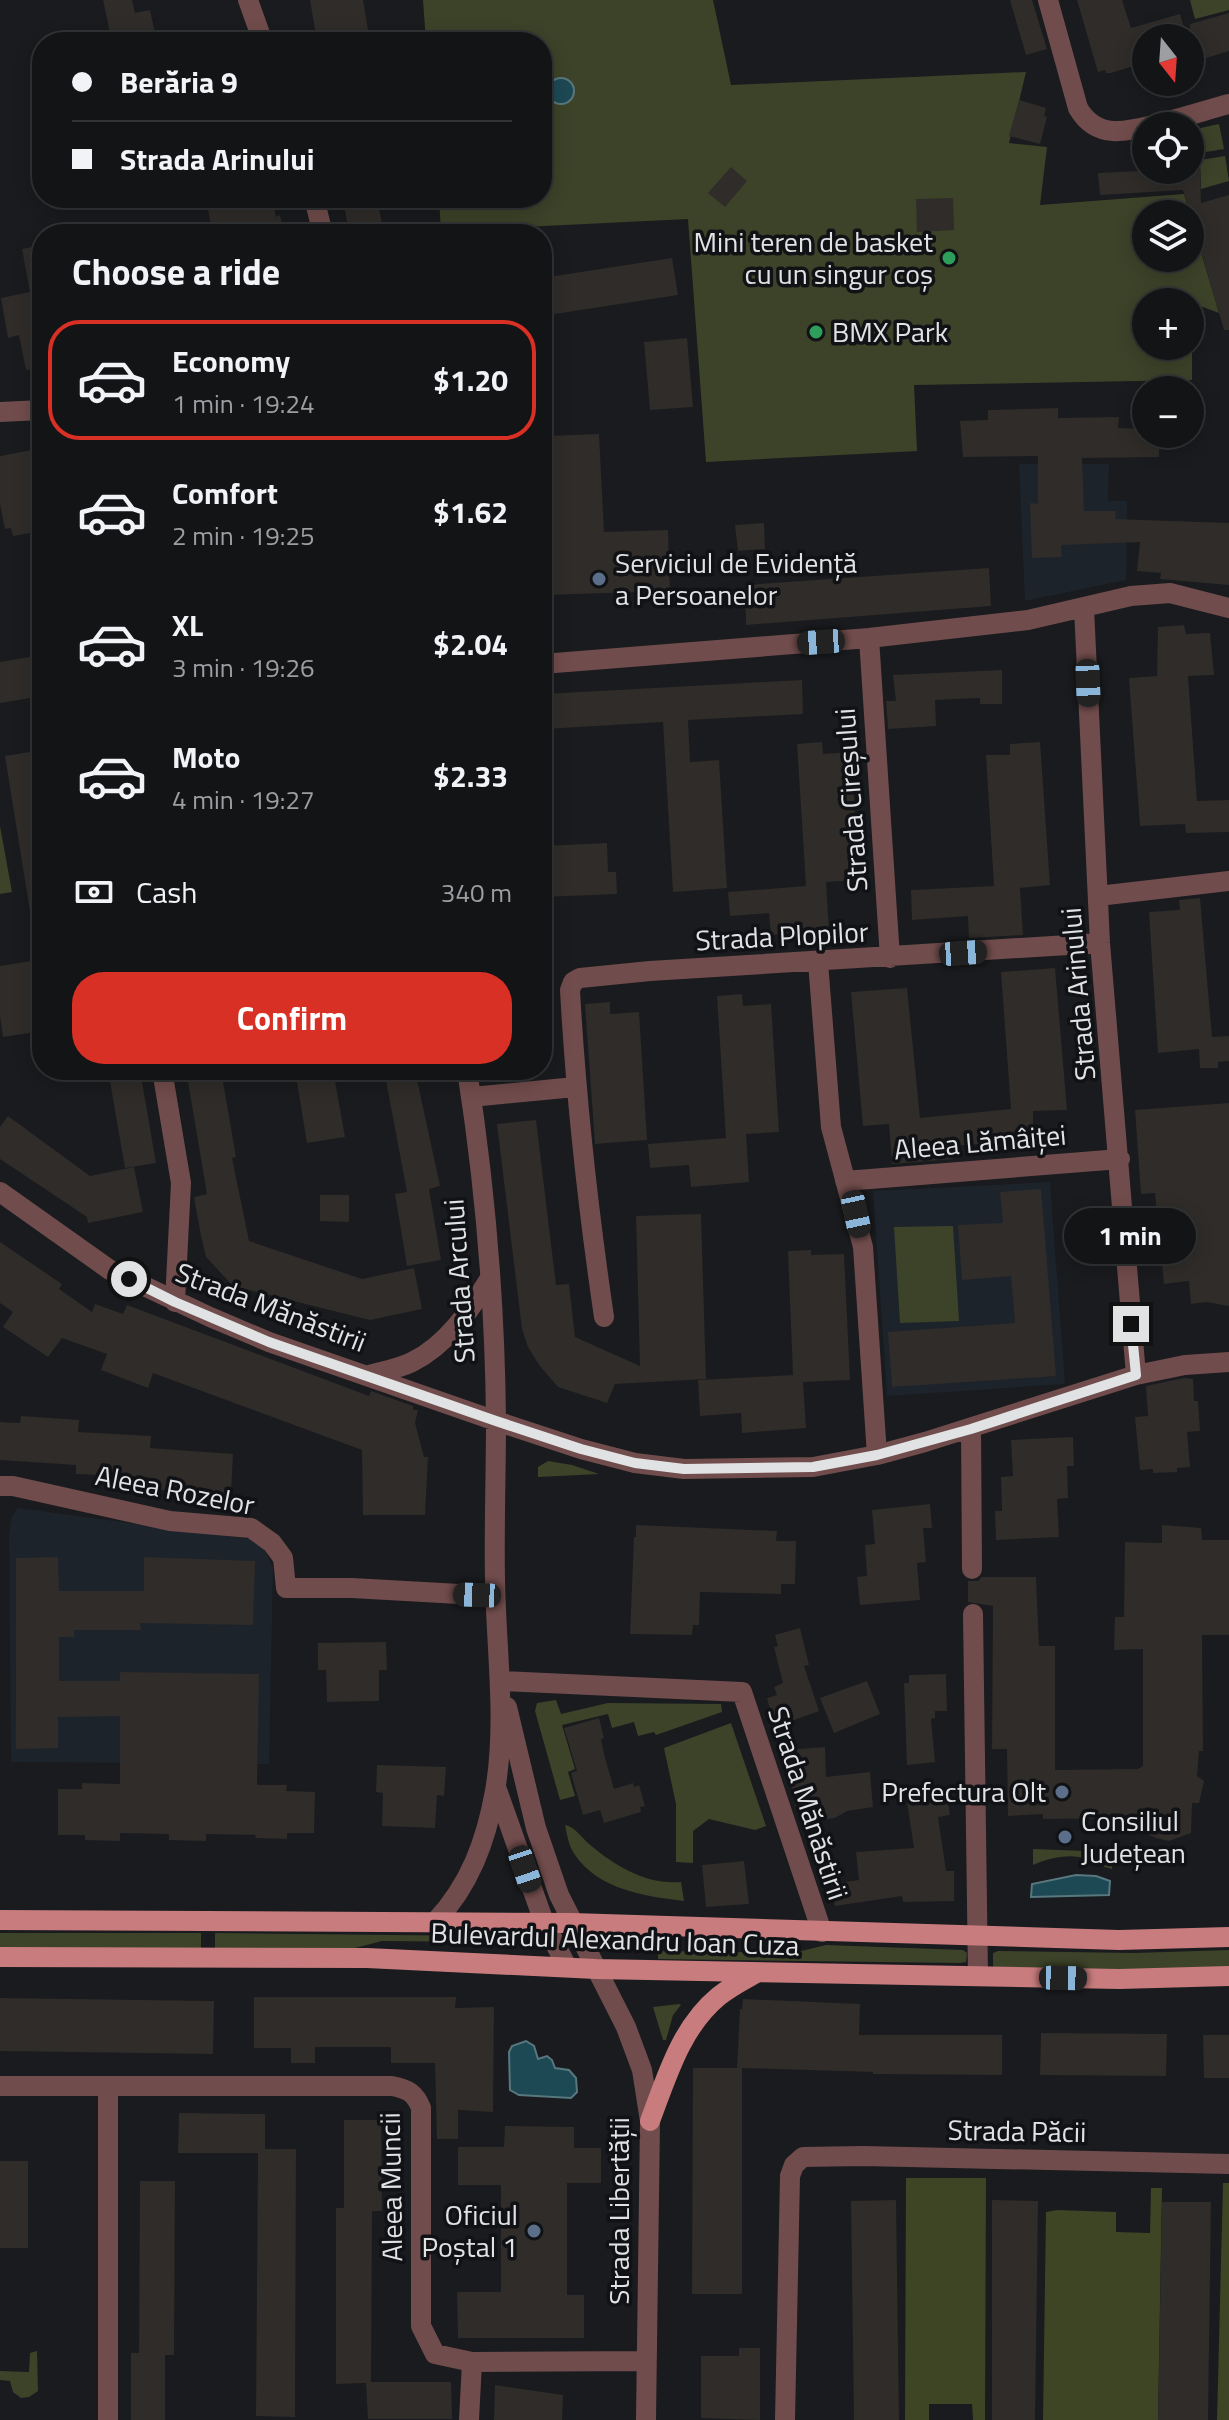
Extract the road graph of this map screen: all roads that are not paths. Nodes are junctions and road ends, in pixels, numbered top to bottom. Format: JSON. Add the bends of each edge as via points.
{"nodes":[{"id":1,"x":248,"y":0,"type":"edge"},
{"id":2,"x":1048,"y":0,"type":"edge"},
{"id":3,"x":259,"y":32,"type":"edge"},
{"id":4,"x":1229,"y":104,"type":"edge"},
{"id":5,"x":32,"y":410,"type":"edge"},
{"id":6,"x":0,"y":412,"type":"edge"},
{"id":7,"x":1084,"y":608,"type":"junction"},
{"id":8,"x":1229,"y":608,"type":"edge"},
{"id":9,"x":869,"y":638,"type":"junction"},
{"id":10,"x":552,"y":663,"type":"edge"},
{"id":11,"x":1229,"y":881,"type":"edge"},
{"id":12,"x":1098,"y":896,"type":"junction"},
{"id":13,"x":1100,"y":943,"type":"junction"},
{"id":14,"x":890,"y":958,"type":"junction"},
{"id":15,"x":818,"y":962,"type":"junction"},
{"id":16,"x":164,"y":1080,"type":"edge"},
{"id":17,"x":468,"y":1080,"type":"edge"},
{"id":18,"x":575,"y":1087,"type":"junction"},
{"id":19,"x":471,"y":1097,"type":"junction"},
{"id":20,"x":1120,"y":1159,"type":"junction"},
{"id":21,"x":845,"y":1181,"type":"junction"},
{"id":22,"x":0,"y":1192,"type":"edge"},
{"id":23,"x":490,"y":1278,"type":"junction"},
{"id":24,"x":175,"y":1302,"type":"junction"},
{"id":25,"x":604,"y":1317,"type":"dead end"},
{"id":26,"x":1229,"y":1362,"type":"edge"},
{"id":27,"x":369,"y":1375,"type":"junction"},
{"id":28,"x":1136,"y":1375,"type":"junction"},
{"id":29,"x":496,"y":1421,"type":"junction"},
{"id":30,"x":971,"y":1429,"type":"junction"},
{"id":31,"x":877,"y":1455,"type":"junction"},
{"id":32,"x":0,"y":1486,"type":"edge"},
{"id":33,"x":972,"y":1569,"type":"dead end"},
{"id":34,"x":495,"y":1596,"type":"junction"},
{"id":35,"x":973,"y":1614,"type":"dead end"},
{"id":36,"x":501,"y":1681,"type":"junction"},
{"id":37,"x":496,"y":1787,"type":"junction"},
{"id":38,"x":0,"y":1920,"type":"edge"},
{"id":39,"x":435,"y":1922,"type":"junction"},
{"id":40,"x":544,"y":1922,"type":"junction"},
{"id":41,"x":572,"y":1923,"type":"junction"},
{"id":42,"x":822,"y":1932,"type":"junction"},
{"id":43,"x":977,"y":1936,"type":"junction"},
{"id":44,"x":1229,"y":1937,"type":"edge"},
{"id":45,"x":0,"y":1957,"type":"edge"},
{"id":46,"x":567,"y":1967,"type":"junction"},
{"id":47,"x":596,"y":1969,"type":"junction"},
{"id":48,"x":757,"y":1972,"type":"junction"},
{"id":49,"x":978,"y":1976,"type":"junction"},
{"id":50,"x":1229,"y":1976,"type":"edge"},
{"id":51,"x":0,"y":2086,"type":"edge"},
{"id":52,"x":108,"y":2086,"type":"junction"},
{"id":53,"x":650,"y":2121,"type":"junction"},
{"id":54,"x":1229,"y":2164,"type":"edge"},
{"id":55,"x":645,"y":2361,"type":"junction"},
{"id":56,"x":472,"y":2362,"type":"junction"},
{"id":57,"x":108,"y":2420,"type":"edge"},
{"id":58,"x":469,"y":2420,"type":"edge"},
{"id":59,"x":646,"y":2420,"type":"edge"},
{"id":60,"x":785,"y":2420,"type":"edge"}],
"edges":[{"from":1,"to":3,"type":"street"},
{"from":2,"to":4,"type":"street","via":[[1078,108],[1092,125],[1125,131]]},
{"from":5,"to":6,"type":"street"},
{"from":7,"to":8,"type":"street","via":[[1170,593]]},
{"from":7,"to":9,"type":"street","via":[[1028,620]]},
{"from":7,"to":12,"type":"street","name":"Strada Arinului"},
{"from":9,"to":10,"type":"street"},
{"from":9,"to":14,"type":"street","name":"Strada Cireșului"},
{"from":11,"to":12,"type":"street"},
{"from":12,"to":13,"type":"street","name":"Strada Arinului"},
{"from":13,"to":14,"type":"street","name":"Strada Plopilor"},
{"from":13,"to":20,"type":"street","name":"Strada Arinului"},
{"from":14,"to":15,"type":"street","name":"Strada Plopilor"},
{"from":15,"to":18,"type":"street","name":"Strada Plopilor","via":[[580,978],[570,990]]},
{"from":15,"to":21,"type":"street","via":[[831,1127]]},
{"from":16,"to":24,"type":"street","via":[[181,1183]]},
{"from":17,"to":19,"type":"street","name":"Strada Arcului"},
{"from":18,"to":19,"type":"street"},
{"from":18,"to":25,"type":"street","name":"Strada Plopilor"},
{"from":19,"to":23,"type":"street","name":"Strada Arcului"},
{"from":20,"to":21,"type":"street","name":"Aleea Lămâiței"},
{"from":20,"to":28,"type":"street","name":"Strada Arinului"},
{"from":21,"to":31,"type":"street","via":[[863,1247]]},
{"from":22,"to":24,"type":"street","name":"Strada Mănăstirii","via":[[110,1270]]},
{"from":23,"to":27,"type":"street","via":[[438,1347],[413,1362]]},
{"from":23,"to":29,"type":"street","name":"Strada Arcului"},
{"from":24,"to":27,"type":"street","name":"Strada Mănăstirii","via":[[269,1342]]},
{"from":26,"to":28,"type":"street","name":"Strada Mănăstirii"},
{"from":27,"to":29,"type":"street","name":"Strada Mănăstirii"},
{"from":28,"to":30,"type":"street","name":"Strada Mănăstirii"},
{"from":29,"to":31,"type":"street","name":"Strada Mănăstirii","via":[[635,1463],[684,1469],[813,1467]]},
{"from":29,"to":34,"type":"street","name":"Strada Arcului"},
{"from":30,"to":31,"type":"street","name":"Strada Mănăstirii"},
{"from":30,"to":33,"type":"street"},
{"from":32,"to":34,"type":"street","name":"Aleea Rozelor","via":[[170,1521],[251,1528],[283,1558],[286,1588]]},
{"from":34,"to":36,"type":"street","name":"Strada Arcului"},
{"from":35,"to":43,"type":"street"},
{"from":36,"to":37,"type":"street","name":"Strada Arcului"},
{"from":36,"to":41,"type":"street","name":"Strada Arcului","via":[[536,1828]]},
{"from":36,"to":42,"type":"street","name":"Strada Mănăstirii","via":[[742,1692]]},
{"from":37,"to":39,"type":"street","name":"Strada Arcului","via":[[469,1877]]},
{"from":37,"to":40,"type":"street","name":"Strada Arcului"},
{"from":38,"to":39,"type":"main road","name":"Bulevardul Alexandru Ioan Cuza"},
{"from":39,"to":40,"type":"main road","name":"Bulevardul Alexandru Ioan Cuza"},
{"from":40,"to":41,"type":"main road","name":"Bulevardul Alexandru Ioan Cuza"},
{"from":40,"to":46,"type":"street","name":"Strada Arcului"},
{"from":41,"to":42,"type":"main road","name":"Bulevardul Alexandru Ioan Cuza"},
{"from":41,"to":47,"type":"street","name":"Strada Libertății"},
{"from":42,"to":43,"type":"main road","name":"Bulevardul Alexandru Ioan Cuza"},
{"from":43,"to":44,"type":"main road","name":"Bulevardul Alexandru Ioan Cuza"},
{"from":43,"to":49,"type":"street"},
{"from":45,"to":46,"type":"main road","name":"Bulevardul Alexandru Ioan Cuza","via":[[367,1958]]},
{"from":46,"to":47,"type":"main road","name":"Bulevardul Alexandru Ioan Cuza"},
{"from":47,"to":48,"type":"main road","name":"Bulevardul Alexandru Ioan Cuza"},
{"from":47,"to":53,"type":"street","name":"Strada Libertății","via":[[642,2070]]},
{"from":48,"to":49,"type":"main road","name":"Bulevardul Alexandru Ioan Cuza"},
{"from":48,"to":53,"type":"main road","via":[[721,1994],[687,2033]]},
{"from":49,"to":50,"type":"main road","name":"Bulevardul Alexandru Ioan Cuza"},
{"from":51,"to":52,"type":"street","name":"Aleea Muncii"},
{"from":52,"to":56,"type":"street","name":"Aleea Muncii","via":[[406,2088],[421,2108],[421,2326],[435,2354]]},
{"from":52,"to":57,"type":"street"},
{"from":53,"to":55,"type":"street","name":"Strada Libertății"},
{"from":54,"to":60,"type":"street","name":"Strada Păcii","via":[[803,2157],[790,2176]]},
{"from":55,"to":56,"type":"street","name":"Aleea Muncii"},
{"from":55,"to":59,"type":"street","name":"Strada Libertății"},
{"from":56,"to":58,"type":"street"}]}
